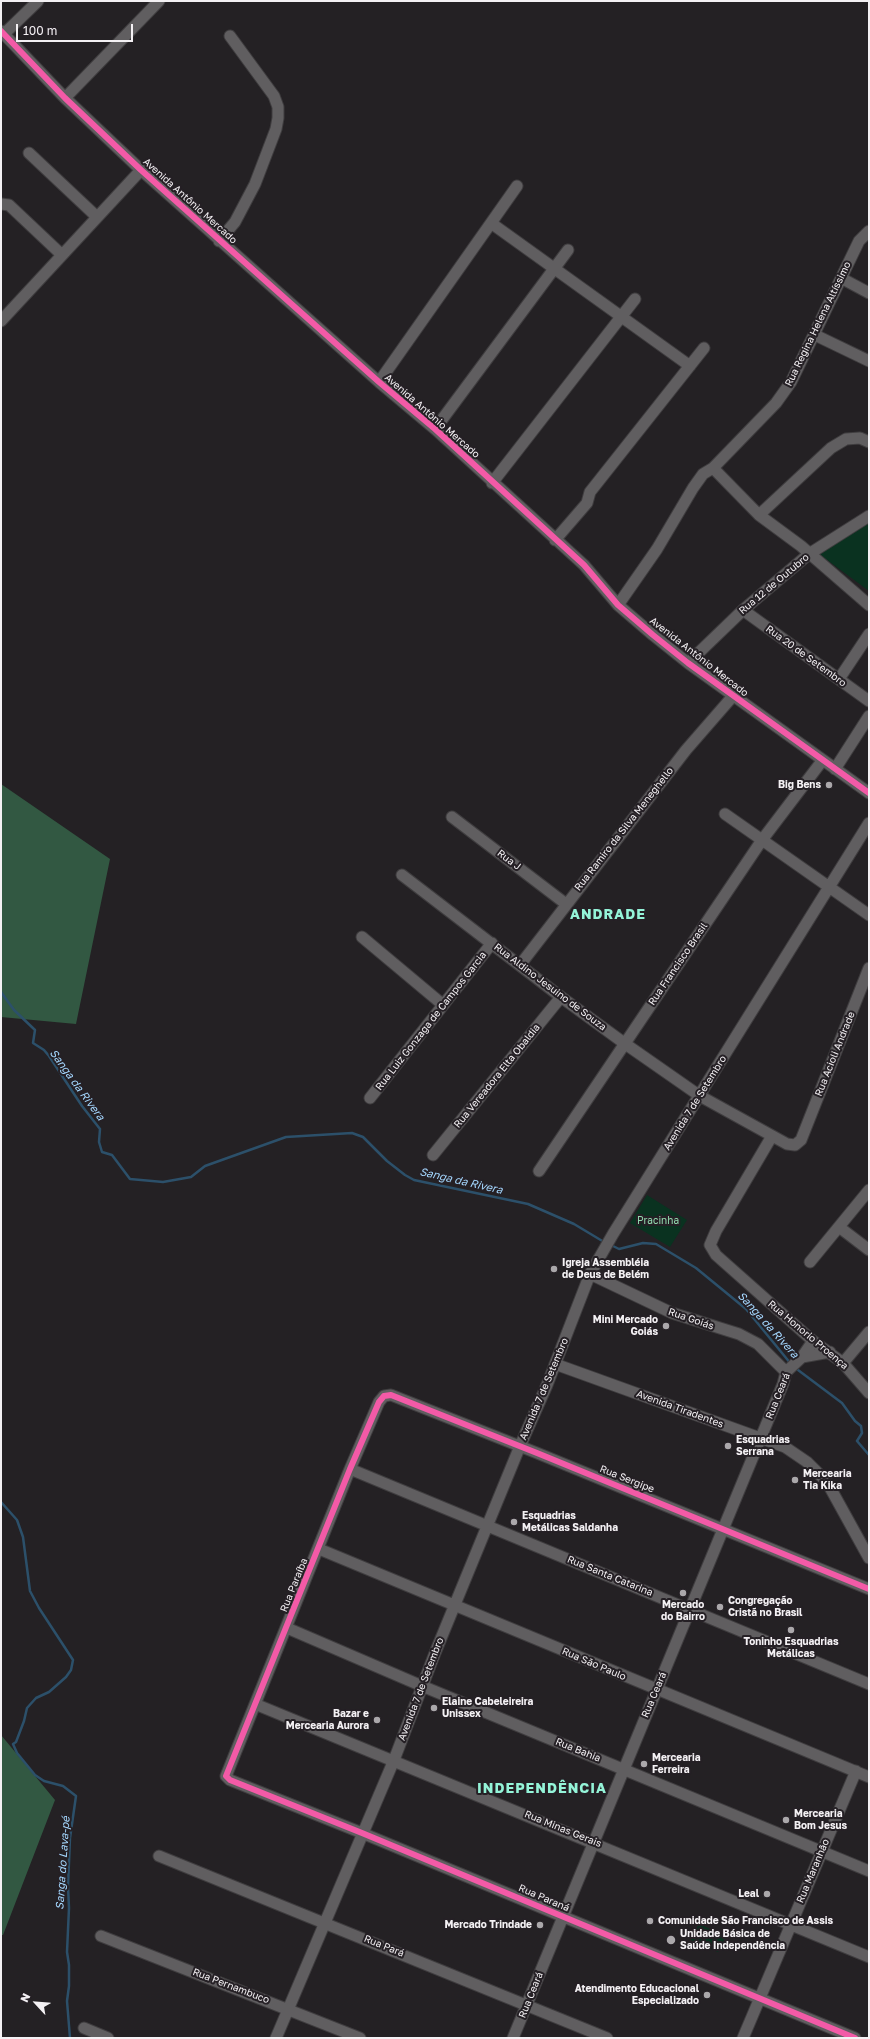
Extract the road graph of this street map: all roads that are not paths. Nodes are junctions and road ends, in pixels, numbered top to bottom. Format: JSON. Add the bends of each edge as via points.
{"nodes":[{"id":1,"x":38,"y":1,"type":"edge"},
{"id":2,"x":159,"y":1,"type":"edge"},
{"id":3,"x":2,"y":33,"type":"edge"},
{"id":4,"x":230,"y":36,"type":"dead end"},
{"id":5,"x":66,"y":98,"type":"junction"},
{"id":6,"x":29,"y":153,"type":"dead end"},
{"id":7,"x":141,"y":170,"type":"junction"},
{"id":8,"x":517,"y":186,"type":"dead end"},
{"id":9,"x":1,"y":204,"type":"edge"},
{"id":10,"x":97,"y":217,"type":"junction"},
{"id":11,"x":491,"y":223,"type":"junction"},
{"id":12,"x":869,"y":231,"type":"edge"},
{"id":13,"x":219,"y":241,"type":"junction"},
{"id":14,"x":568,"y":250,"type":"dead end"},
{"id":15,"x":62,"y":254,"type":"junction"},
{"id":16,"x":555,"y":269,"type":"junction"},
{"id":17,"x":841,"y":278,"type":"junction"},
{"id":18,"x":869,"y":293,"type":"edge"},
{"id":19,"x":635,"y":299,"type":"dead end"},
{"id":20,"x":622,"y":316,"type":"junction"},
{"id":21,"x":1,"y":321,"type":"edge"},
{"id":22,"x":815,"y":335,"type":"junction"},
{"id":23,"x":704,"y":348,"type":"dead end"},
{"id":24,"x":869,"y":361,"type":"edge"},
{"id":25,"x":690,"y":366,"type":"junction"},
{"id":26,"x":379,"y":382,"type":"junction"},
{"id":27,"x":436,"y":429,"type":"junction"},
{"id":28,"x":869,"y":442,"type":"edge"},
{"id":29,"x":713,"y":468,"type":"junction"},
{"id":30,"x":492,"y":483,"type":"junction"},
{"id":31,"x":758,"y":515,"type":"junction"},
{"id":32,"x":869,"y":516,"type":"edge"},
{"id":33,"x":555,"y":540,"type":"junction"},
{"id":34,"x":809,"y":554,"type":"junction"},
{"id":35,"x":618,"y":605,"type":"junction"},
{"id":36,"x":869,"y":605,"type":"edge"},
{"id":37,"x":743,"y":610,"type":"junction"},
{"id":38,"x":869,"y":634,"type":"edge"},
{"id":39,"x":688,"y":663,"type":"junction"},
{"id":40,"x":839,"y":679,"type":"junction"},
{"id":41,"x":733,"y":696,"type":"junction"},
{"id":42,"x":869,"y":701,"type":"edge"},
{"id":43,"x":869,"y":716,"type":"edge"},
{"id":44,"x":822,"y":761,"type":"junction"},
{"id":45,"x":835,"y":769,"type":"junction"},
{"id":46,"x":869,"y":793,"type":"edge"},
{"id":47,"x":725,"y":814,"type":"dead end"},
{"id":48,"x":452,"y":817,"type":"dead end"},
{"id":49,"x":869,"y":823,"type":"edge"},
{"id":50,"x":762,"y":840,"type":"junction"},
{"id":51,"x":402,"y":875,"type":"dead end"},
{"id":52,"x":829,"y":886,"type":"junction"},
{"id":53,"x":566,"y":904,"type":"junction"},
{"id":54,"x":869,"y":915,"type":"edge"},
{"id":55,"x":362,"y":937,"type":"dead end"},
{"id":56,"x":492,"y":943,"type":"junction"},
{"id":57,"x":520,"y":965,"type":"junction"},
{"id":58,"x":869,"y":968,"type":"edge"},
{"id":59,"x":561,"y":997,"type":"junction"},
{"id":60,"x":442,"y":1004,"type":"junction"},
{"id":61,"x":624,"y":1043,"type":"junction"},
{"id":62,"x":700,"y":1096,"type":"junction"},
{"id":63,"x":370,"y":1098,"type":"dead end"},
{"id":64,"x":772,"y":1136,"type":"junction"},
{"id":65,"x":801,"y":1140,"type":"joint"},
{"id":66,"x":433,"y":1155,"type":"dead end"},
{"id":67,"x":539,"y":1170,"type":"dead end"},
{"id":68,"x":869,"y":1190,"type":"edge"},
{"id":69,"x":839,"y":1227,"type":"junction"},
{"id":70,"x":869,"y":1250,"type":"edge"},
{"id":71,"x":810,"y":1262,"type":"dead end"},
{"id":72,"x":590,"y":1274,"type":"junction"},
{"id":73,"x":869,"y":1332,"type":"edge"},
{"id":74,"x":813,"y":1341,"type":"junction"},
{"id":75,"x":830,"y":1352,"type":"junction"},
{"id":76,"x":802,"y":1357,"type":"junction"},
{"id":77,"x":843,"y":1363,"type":"junction"},
{"id":78,"x":555,"y":1364,"type":"junction"},
{"id":79,"x":788,"y":1370,"type":"junction"},
{"id":80,"x":869,"y":1393,"type":"edge"},
{"id":81,"x":379,"y":1402,"type":"joint"},
{"id":82,"x":761,"y":1438,"type":"junction"},
{"id":83,"x":520,"y":1446,"type":"junction"},
{"id":84,"x":350,"y":1469,"type":"junction"},
{"id":85,"x":487,"y":1526,"type":"junction"},
{"id":86,"x":723,"y":1529,"type":"junction"},
{"id":87,"x":319,"y":1549,"type":"junction"},
{"id":88,"x":869,"y":1558,"type":"edge"},
{"id":89,"x":869,"y":1589,"type":"edge"},
{"id":90,"x":455,"y":1606,"type":"junction"},
{"id":91,"x":691,"y":1609,"type":"junction"},
{"id":92,"x":287,"y":1628,"type":"junction"},
{"id":93,"x":869,"y":1684,"type":"edge"},
{"id":94,"x":422,"y":1686,"type":"junction"},
{"id":95,"x":656,"y":1690,"type":"junction"},
{"id":96,"x":255,"y":1704,"type":"junction"},
{"id":97,"x":394,"y":1760,"type":"junction"},
{"id":98,"x":624,"y":1768,"type":"junction"},
{"id":99,"x":856,"y":1771,"type":"junction"},
{"id":100,"x":226,"y":1776,"type":"joint"},
{"id":101,"x":869,"y":1777,"type":"edge"},
{"id":102,"x":362,"y":1833,"type":"junction"},
{"id":103,"x":593,"y":1842,"type":"junction"},
{"id":104,"x":821,"y":1852,"type":"junction"},
{"id":105,"x":159,"y":1856,"type":"dead end"},
{"id":106,"x":869,"y":1871,"type":"edge"},
{"id":107,"x":562,"y":1917,"type":"junction"},
{"id":108,"x":324,"y":1922,"type":"junction"},
{"id":109,"x":791,"y":1925,"type":"junction"},
{"id":110,"x":101,"y":1936,"type":"dead end"},
{"id":111,"x":869,"y":1957,"type":"edge"},
{"id":112,"x":759,"y":1999,"type":"junction"},
{"id":113,"x":527,"y":2004,"type":"junction"},
{"id":114,"x":288,"y":2008,"type":"junction"},
{"id":115,"x":84,"y":2028,"type":"dead end"},
{"id":116,"x":108,"y":2038,"type":"edge"},
{"id":117,"x":276,"y":2038,"type":"edge"},
{"id":118,"x":360,"y":2038,"type":"edge"},
{"id":119,"x":513,"y":2038,"type":"edge"},
{"id":120,"x":607,"y":2038,"type":"edge"},
{"id":121,"x":743,"y":2038,"type":"edge"},
{"id":122,"x":855,"y":2038,"type":"edge"}],
"edges":[{"from":1,"to":3,"type":"street"},
{"from":2,"to":5,"type":"street"},
{"from":3,"to":5,"type":"street","name":"Avenida Antônio Mercado"},
{"from":4,"to":13,"type":"street","via":[[274,96],[278,106],[278,118],[255,184],[235,222]]},
{"from":5,"to":7,"type":"street","name":"Avenida Antônio Mercado"},
{"from":6,"to":10,"type":"street"},
{"from":7,"to":10,"type":"street"},
{"from":7,"to":13,"type":"street","name":"Avenida Antônio Mercado"},
{"from":8,"to":11,"type":"street"},
{"from":9,"to":15,"type":"street","via":[[9,205]]},
{"from":10,"to":15,"type":"street"},
{"from":11,"to":16,"type":"street"},
{"from":11,"to":26,"type":"street"},
{"from":12,"to":17,"type":"street","name":"Rua Regina Helena Altíssimo","via":[[859,241]]},
{"from":13,"to":26,"type":"street","name":"Avenida Antônio Mercado"},
{"from":14,"to":16,"type":"street"},
{"from":15,"to":21,"type":"street"},
{"from":16,"to":20,"type":"street"},
{"from":16,"to":27,"type":"street"},
{"from":17,"to":18,"type":"street"},
{"from":17,"to":22,"type":"street","name":"Rua Regina Helena Altíssimo"},
{"from":19,"to":20,"type":"street"},
{"from":20,"to":25,"type":"street"},
{"from":20,"to":30,"type":"street"},
{"from":22,"to":24,"type":"street"},
{"from":22,"to":29,"type":"street","name":"Rua Regina Helena Altíssimo","via":[[784,394]]},
{"from":23,"to":25,"type":"street"},
{"from":25,"to":33,"type":"street","via":[[590,492],[587,503]]},
{"from":26,"to":27,"type":"street","name":"Avenida Antônio Mercado"},
{"from":27,"to":30,"type":"street","name":"Avenida Antônio Mercado"},
{"from":28,"to":31,"type":"street","via":[[860,438],[846,439],[831,448]]},
{"from":29,"to":31,"type":"street"},
{"from":29,"to":35,"type":"street","name":"Rua Regina Helena Altíssimo","via":[[703,474],[693,488],[664,537]]},
{"from":30,"to":33,"type":"street","name":"Avenida Antônio Mercado"},
{"from":31,"to":34,"type":"street"},
{"from":32,"to":34,"type":"street","name":"Rua 12 de Outubro"},
{"from":33,"to":35,"type":"street","name":"Avenida Antônio Mercado","via":[[584,565]]},
{"from":34,"to":36,"type":"street"},
{"from":34,"to":37,"type":"street","name":"Rua 12 de Outubro"},
{"from":35,"to":39,"type":"street","name":"Avenida Antônio Mercado"},
{"from":37,"to":39,"type":"street","name":"Rua 12 de Outubro"},
{"from":37,"to":40,"type":"street","name":"Rua 20 de Setembro"},
{"from":38,"to":40,"type":"street"},
{"from":39,"to":41,"type":"street","name":"Avenida Antônio Mercado"},
{"from":40,"to":42,"type":"street","name":"Rua 20 de Setembro"},
{"from":41,"to":44,"type":"street","name":"Avenida Antônio Mercado"},
{"from":41,"to":53,"type":"street","name":"Rua Ramiro da Silva Meneghello","via":[[686,750]]},
{"from":43,"to":45,"type":"street"},
{"from":44,"to":45,"type":"street","name":"Avenida Antônio Mercado"},
{"from":44,"to":50,"type":"street","name":"Rua Francisco Brasil"},
{"from":45,"to":46,"type":"street","name":"Avenida Antônio Mercado"},
{"from":47,"to":50,"type":"street"},
{"from":48,"to":53,"type":"street","name":"Rua J"},
{"from":49,"to":52,"type":"street","name":"Avenida 7 de Setembro"},
{"from":50,"to":52,"type":"street"},
{"from":50,"to":61,"type":"street","name":"Rua Francisco Brasil"},
{"from":51,"to":56,"type":"street","name":"Rua Aldino Jesuino de Souza"},
{"from":52,"to":54,"type":"street"},
{"from":52,"to":62,"type":"street","name":"Avenida 7 de Setembro"},
{"from":53,"to":57,"type":"street","name":"Rua Ramiro da Silva Meneghello"},
{"from":55,"to":60,"type":"street"},
{"from":56,"to":57,"type":"street","name":"Rua Aldino Jesuino de Souza"},
{"from":56,"to":60,"type":"street","name":"Rua Luiz Gonzaga de Campos Garcia"},
{"from":57,"to":59,"type":"street","name":"Rua Aldino Jesuino de Souza"},
{"from":58,"to":65,"type":"street","name":"Rua Acioli Andrade"},
{"from":59,"to":61,"type":"street","name":"Rua Aldino Jesuino de Souza"},
{"from":59,"to":66,"type":"street","name":"Rua Vereadora Elta Obaldia"},
{"from":60,"to":63,"type":"street","name":"Rua Luiz Gonzaga de Campos Garcia"},
{"from":61,"to":62,"type":"street","name":"Rua Aldino Jesuino de Souza"},
{"from":61,"to":67,"type":"street","name":"Rua Francisco Brasil"},
{"from":62,"to":64,"type":"street","name":"Rua Aldino Jesuino de Souza"},
{"from":62,"to":72,"type":"street","name":"Avenida 7 de Setembro","via":[[612,1234]]},
{"from":64,"to":65,"type":"street","name":"Rua Aldino Jesuino de Souza","via":[[787,1144],[795,1145]]},
{"from":64,"to":74,"type":"street","name":"Rua Honorio Proença","via":[[710,1245],[716,1255]]},
{"from":68,"to":69,"type":"street"},
{"from":69,"to":70,"type":"street"},
{"from":69,"to":71,"type":"street"},
{"from":72,"to":78,"type":"street","name":"Avenida 7 de Setembro"},
{"from":72,"to":79,"type":"street","name":"Rua Goiás","via":[[672,1313],[739,1334],[758,1344]]},
{"from":73,"to":77,"type":"street"},
{"from":74,"to":75,"type":"street","name":"Rua Honorio Proença"},
{"from":74,"to":76,"type":"street","name":"Rua Ceará"},
{"from":75,"to":76,"type":"street"},
{"from":75,"to":77,"type":"street","name":"Rua Honorio Proença"},
{"from":76,"to":79,"type":"street","name":"Rua Ceará"},
{"from":77,"to":80,"type":"street","name":"Rua Honorio Proença"},
{"from":78,"to":82,"type":"street","name":"Avenida Tiradentes"},
{"from":78,"to":83,"type":"street","name":"Avenida 7 de Setembro"},
{"from":79,"to":82,"type":"street","name":"Rua Ceará"},
{"from":81,"to":83,"type":"street","name":"Rua Sergipe","via":[[384,1396],[391,1395]]},
{"from":81,"to":84,"type":"street","name":"Rua Paraíba"},
{"from":82,"to":86,"type":"street","name":"Rua Ceará"},
{"from":82,"to":88,"type":"street","name":"Avenida Tiradentes","via":[[785,1447],[807,1462],[827,1482]]},
{"from":83,"to":85,"type":"street","name":"Avenida 7 de Setembro"},
{"from":83,"to":86,"type":"street","name":"Rua Sergipe"},
{"from":84,"to":85,"type":"street","name":"Rua Santa Catarina"},
{"from":84,"to":87,"type":"street","name":"Rua Paraíba"},
{"from":85,"to":90,"type":"street","name":"Avenida 7 de Setembro"},
{"from":85,"to":91,"type":"street","name":"Rua Santa Catarina"},
{"from":86,"to":89,"type":"street","name":"Rua Sergipe"},
{"from":86,"to":91,"type":"street","name":"Rua Ceará"},
{"from":87,"to":90,"type":"street","name":"Rua São Paulo"},
{"from":87,"to":92,"type":"street","name":"Rua Paraíba"},
{"from":90,"to":94,"type":"street","name":"Avenida 7 de Setembro"},
{"from":90,"to":95,"type":"street","name":"Rua São Paulo"},
{"from":91,"to":93,"type":"street","name":"Rua Santa Catarina"},
{"from":91,"to":95,"type":"street","name":"Rua Ceará"},
{"from":92,"to":94,"type":"street","name":"Rua Bahia"},
{"from":92,"to":96,"type":"street","name":"Rua Paraíba"},
{"from":94,"to":97,"type":"street","name":"Avenida 7 de Setembro"},
{"from":94,"to":98,"type":"street","name":"Rua Bahia"},
{"from":95,"to":98,"type":"street","name":"Rua Ceará"},
{"from":95,"to":99,"type":"street","name":"Rua São Paulo"},
{"from":96,"to":97,"type":"street","name":"Rua Minas Gerais"},
{"from":96,"to":100,"type":"street","name":"Rua Paraíba"},
{"from":97,"to":102,"type":"street","name":"Avenida 7 de Setembro"},
{"from":97,"to":103,"type":"street","name":"Rua Minas Gerais"},
{"from":98,"to":103,"type":"street","name":"Rua Ceará"},
{"from":98,"to":104,"type":"street","name":"Rua Bahia"},
{"from":99,"to":101,"type":"street","name":"Rua São Paulo"},
{"from":99,"to":104,"type":"street","name":"Rua Maranhão"},
{"from":100,"to":102,"type":"street","name":"Rua Paraná","via":[[230,1780]]},
{"from":102,"to":107,"type":"street","name":"Rua Paraná"},
{"from":102,"to":108,"type":"street","name":"Avenida 7 de Setembro"},
{"from":103,"to":107,"type":"street","name":"Rua Ceará"},
{"from":103,"to":109,"type":"street","name":"Rua Minas Gerais"},
{"from":104,"to":106,"type":"street","name":"Rua Bahia"},
{"from":104,"to":109,"type":"street","name":"Rua Maranhão"},
{"from":105,"to":108,"type":"street","name":"Rua Pará"},
{"from":107,"to":112,"type":"street","name":"Rua Paraná"},
{"from":107,"to":113,"type":"street","name":"Rua Ceará"},
{"from":108,"to":113,"type":"street","name":"Rua Pará"},
{"from":108,"to":114,"type":"street","name":"Avenida 7 de Setembro"},
{"from":109,"to":111,"type":"street","name":"Rua Minas Gerais"},
{"from":109,"to":112,"type":"street","name":"Rua Maranhão"},
{"from":110,"to":114,"type":"street","name":"Rua Pernambuco"},
{"from":112,"to":121,"type":"street","name":"Rua Maranhão"},
{"from":112,"to":122,"type":"street","name":"Rua Paraná"},
{"from":113,"to":119,"type":"street","name":"Rua Ceará"},
{"from":113,"to":120,"type":"street","name":"Rua Pará"},
{"from":114,"to":117,"type":"street","name":"Avenida 7 de Setembro"},
{"from":114,"to":118,"type":"street","name":"Rua Pernambuco"},
{"from":115,"to":116,"type":"street"}]}
